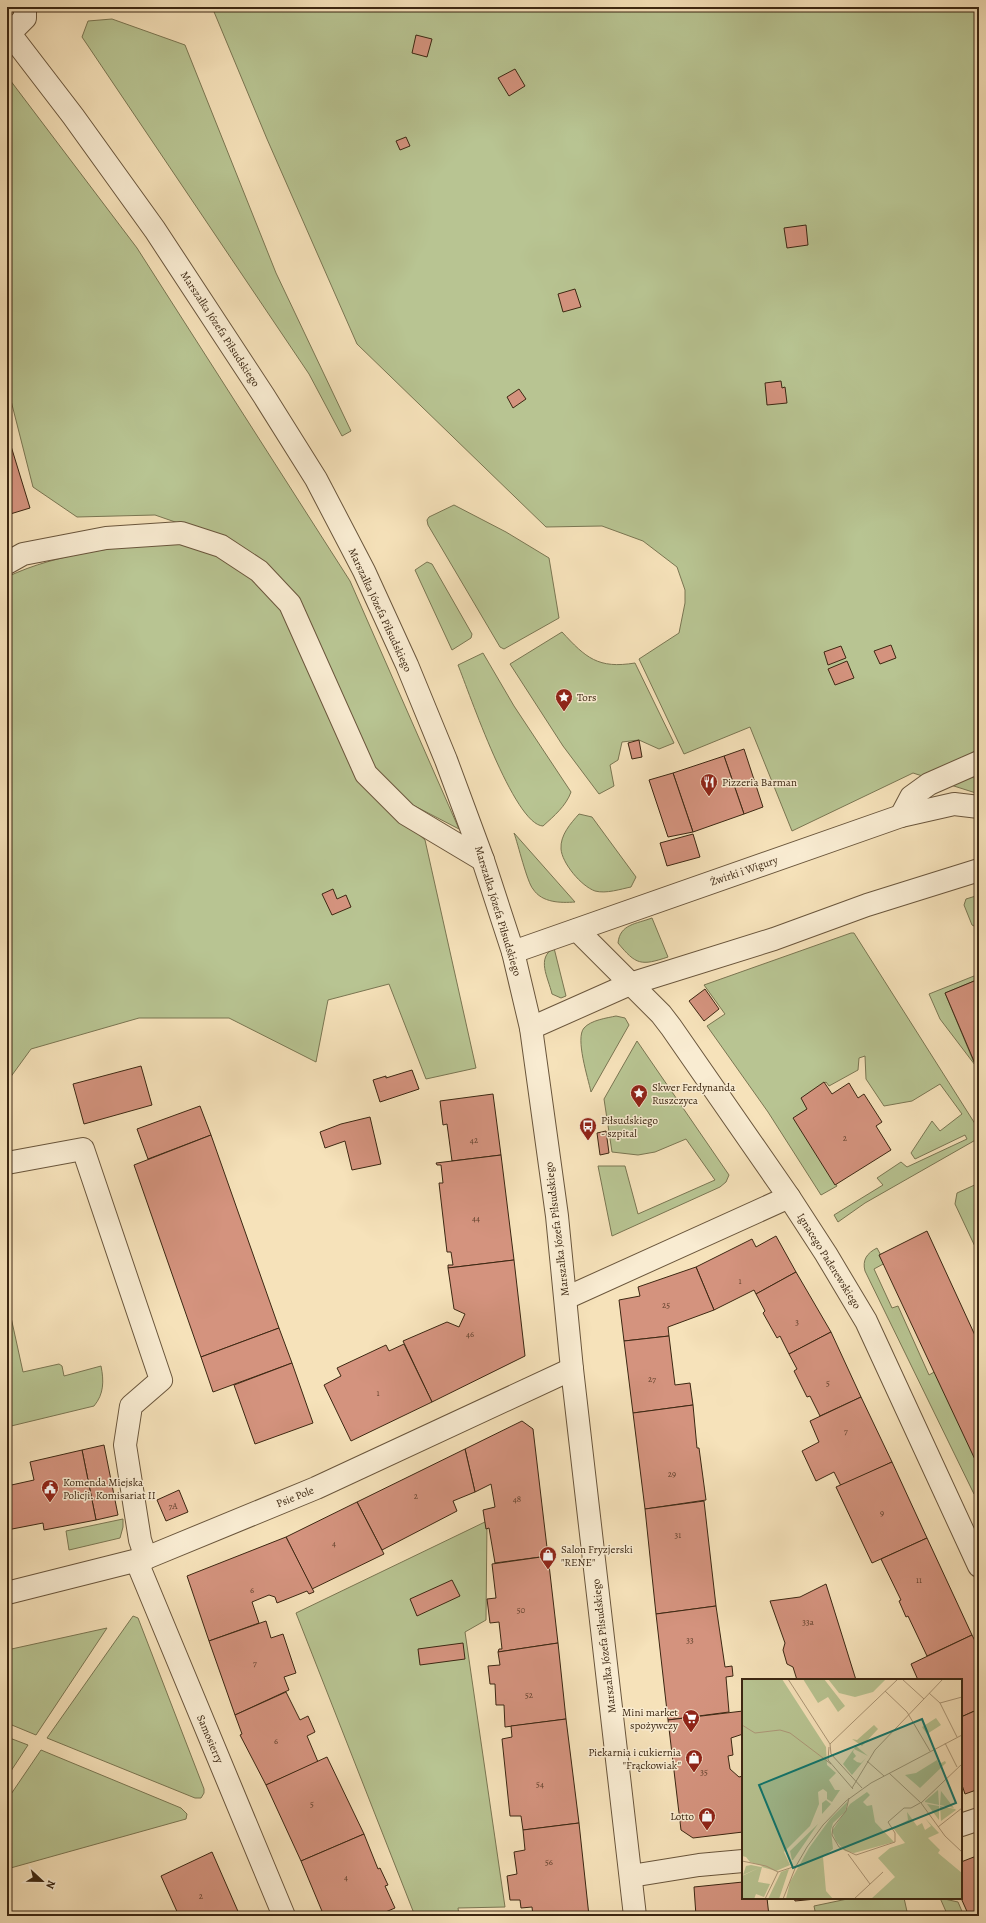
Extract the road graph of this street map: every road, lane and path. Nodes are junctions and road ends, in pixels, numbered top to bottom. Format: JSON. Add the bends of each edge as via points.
{"nodes":[{"id":1,"x":25,"y":7,"type":"edge"},
{"id":2,"x":9,"y":32,"type":"edge"},
{"id":3,"x":7,"y":563,"type":"edge"},
{"id":4,"x":979,"y":762,"type":"edge"},
{"id":5,"x":979,"y":807,"type":"edge"},
{"id":6,"x":901,"y":816,"type":"junction"},
{"id":7,"x":483,"y":860,"type":"junction"},
{"id":8,"x":979,"y":870,"type":"edge"},
{"id":9,"x":577,"y":930,"type":"junction"},
{"id":10,"x":513,"y":952,"type":"junction"},
{"id":11,"x":630,"y":984,"type":"junction"},
{"id":12,"x":531,"y":1028,"type":"junction"},
{"id":13,"x":7,"y":1163,"type":"edge"},
{"id":14,"x":789,"y":1197,"type":"junction"},
{"id":15,"x":566,"y":1298,"type":"junction"},
{"id":16,"x":572,"y":1369,"type":"junction"},
{"id":17,"x":141,"y":1560,"type":"junction"},
{"id":18,"x":979,"y":1566,"type":"edge"},
{"id":19,"x":7,"y":1593,"type":"edge"},
{"id":20,"x":979,"y":1819,"type":"edge"},
{"id":21,"x":962,"y":1825,"type":"edge"},
{"id":22,"x":742,"y":1861,"type":"edge"},
{"id":23,"x":631,"y":1876,"type":"junction"},
{"id":24,"x":284,"y":1916,"type":"edge"},
{"id":25,"x":635,"y":1916,"type":"edge"}],
"edges":[{"from":1,"to":2,"type":"street","via":[[25,18]]},
{"from":2,"to":7,"type":"street","name":"Marszałka Józefa Piłsudskiego","via":[[155,230],[316,479],[364,571],[407,666],[446,760]]},
{"from":3,"to":7,"type":"street","via":[[23,554],[106,538],[181,533],[221,546],[259,571],[290,604],[366,774],[406,814]]},
{"from":4,"to":6,"type":"street","via":[[929,784],[911,797]]},
{"from":5,"to":6,"type":"street","name":"Żwirki i Wigury","via":[[954,804]]},
{"from":6,"to":9,"type":"street","name":"Żwirki i Wigury"},
{"from":7,"to":10,"type":"street","name":"Marszałka Józefa Piłsudskiego"},
{"from":8,"to":11,"type":"street"},
{"from":9,"to":10,"type":"street","name":"Żwirki i Wigury"},
{"from":9,"to":11,"type":"street","name":"Ignacego Paderewskiego"},
{"from":10,"to":12,"type":"street","name":"Marszałka Józefa Piłsudskiego"},
{"from":11,"to":12,"type":"street"},
{"from":11,"to":14,"type":"street","name":"Ignacego Paderewskiego","via":[[672,1027]]},
{"from":12,"to":15,"type":"street","name":"Marszałka Józefa Piłsudskiego"},
{"from":13,"to":17,"type":"street","name":"Samosierry","via":[[83,1149],[160,1380],[131,1406],[125,1445]]},
{"from":14,"to":15,"type":"street"},
{"from":14,"to":18,"type":"street","name":"Ignacego Paderewskiego","via":[[866,1321]]},
{"from":15,"to":16,"type":"street","name":"Marszałka Józefa Piłsudskiego"},
{"from":16,"to":17,"type":"street","name":"Psie Pole","via":[[316,1488]]},
{"from":16,"to":23,"type":"street","name":"Marszałka Józefa Piłsudskiego"},
{"from":17,"to":19,"type":"street","name":"Psie Pole"},
{"from":17,"to":24,"type":"street","name":"Samosierry"},
{"from":20,"to":21,"type":"street"},
{"from":22,"to":23,"type":"street"},
{"from":23,"to":25,"type":"street","name":"Marszałka Józefa Piłsudskiego"}]}
